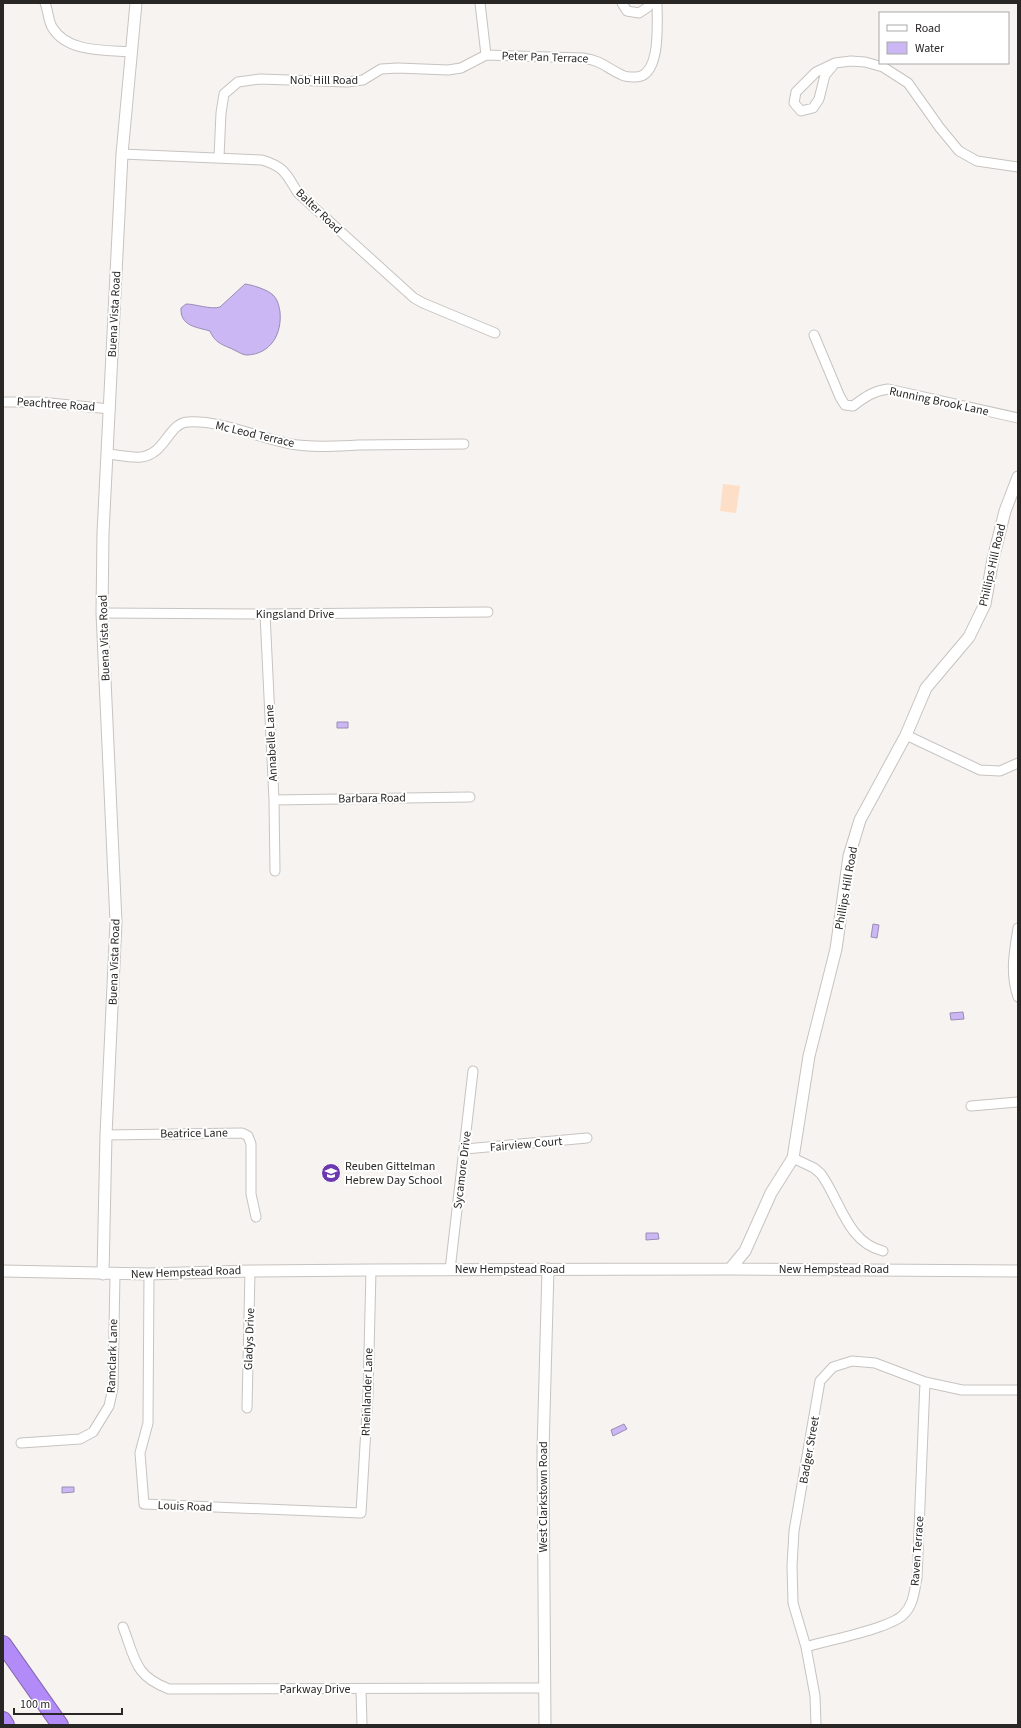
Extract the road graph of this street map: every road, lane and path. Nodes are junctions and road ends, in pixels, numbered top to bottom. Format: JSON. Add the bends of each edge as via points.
{"nodes":[{"id":1,"x":45,"y":3,"type":"edge"},
{"id":2,"x":136,"y":3,"type":"edge"},
{"id":3,"x":480,"y":3,"type":"edge"},
{"id":4,"x":622,"y":3,"type":"edge"},
{"id":5,"x":649,"y":3,"type":"edge"},
{"id":6,"x":657,"y":3,"type":"edge"},
{"id":7,"x":132,"y":52,"type":"junction"},
{"id":8,"x":486,"y":55,"type":"junction"},
{"id":9,"x":835,"y":63,"type":"junction"},
{"id":10,"x":122,"y":154,"type":"junction"},
{"id":11,"x":219,"y":158,"type":"junction"},
{"id":12,"x":1018,"y":167,"type":"edge"},
{"id":13,"x":495,"y":333,"type":"dead end"},
{"id":14,"x":814,"y":335,"type":"dead end"},
{"id":15,"x":3,"y":402,"type":"edge"},
{"id":16,"x":110,"y":409,"type":"junction"},
{"id":17,"x":1018,"y":418,"type":"edge"},
{"id":18,"x":464,"y":444,"type":"dead end"},
{"id":19,"x":108,"y":454,"type":"junction"},
{"id":20,"x":1018,"y":477,"type":"edge"},
{"id":21,"x":488,"y":612,"type":"dead end"},
{"id":22,"x":102,"y":613,"type":"junction"},
{"id":23,"x":265,"y":614,"type":"junction"},
{"id":24,"x":906,"y":735,"type":"junction"},
{"id":25,"x":1018,"y":763,"type":"edge"},
{"id":26,"x":470,"y":797,"type":"dead end"},
{"id":27,"x":274,"y":800,"type":"junction"},
{"id":28,"x":275,"y":871,"type":"dead end"},
{"id":29,"x":1018,"y":928,"type":"edge"},
{"id":30,"x":1018,"y":997,"type":"edge"},
{"id":31,"x":473,"y":1071,"type":"dead end"},
{"id":32,"x":1018,"y":1102,"type":"edge"},
{"id":33,"x":970,"y":1106,"type":"dead end"},
{"id":34,"x":106,"y":1135,"type":"junction"},
{"id":35,"x":586,"y":1138,"type":"dead end"},
{"id":36,"x":465,"y":1149,"type":"junction"},
{"id":37,"x":793,"y":1158,"type":"junction"},
{"id":38,"x":256,"y":1217,"type":"dead end"},
{"id":39,"x":883,"y":1251,"type":"dead end"},
{"id":40,"x":548,"y":1269,"type":"junction"},
{"id":41,"x":730,"y":1269,"type":"junction"},
{"id":42,"x":3,"y":1270,"type":"edge"},
{"id":43,"x":371,"y":1270,"type":"junction"},
{"id":44,"x":450,"y":1270,"type":"junction"},
{"id":45,"x":1018,"y":1270,"type":"edge"},
{"id":46,"x":250,"y":1271,"type":"junction"},
{"id":47,"x":103,"y":1274,"type":"junction"},
{"id":48,"x":115,"y":1274,"type":"junction"},
{"id":49,"x":149,"y":1274,"type":"junction"},
{"id":50,"x":925,"y":1382,"type":"junction"},
{"id":51,"x":1018,"y":1390,"type":"edge"},
{"id":52,"x":247,"y":1408,"type":"dead end"},
{"id":53,"x":21,"y":1443,"type":"dead end"},
{"id":54,"x":361,"y":1513,"type":"joint"},
{"id":55,"x":123,"y":1627,"type":"dead end"},
{"id":56,"x":3,"y":1638,"type":"edge"},
{"id":57,"x":3,"y":1644,"type":"edge"},
{"id":58,"x":806,"y":1646,"type":"junction"},
{"id":59,"x":22,"y":1672,"type":"junction"},
{"id":60,"x":544,"y":1688,"type":"junction"},
{"id":61,"x":361,"y":1689,"type":"junction"},
{"id":62,"x":3,"y":1720,"type":"edge"},
{"id":63,"x":6,"y":1725,"type":"edge"},
{"id":64,"x":60,"y":1725,"type":"edge"},
{"id":65,"x":362,"y":1725,"type":"edge"},
{"id":66,"x":545,"y":1725,"type":"edge"},
{"id":67,"x":816,"y":1725,"type":"edge"}],
"edges":[{"from":1,"to":7,"type":"street","via":[[51,26],[62,38],[74,45],[93,50]]},
{"from":2,"to":7,"type":"street","name":"Buena Vista Road"},
{"from":3,"to":8,"type":"street"},
{"from":4,"to":5,"type":"street","via":[[627,11],[639,13],[648,7]]},
{"from":6,"to":8,"type":"street","name":"Peter Pan Terrace","via":[[655,57],[649,71],[638,77],[623,76],[597,60]]},
{"from":7,"to":10,"type":"street","name":"Buena Vista Road"},
{"from":8,"to":11,"type":"street","name":"Nob Hill Road","via":[[461,68],[381,69],[363,80],[347,82],[260,79],[238,82],[224,94],[220,113]]},
{"from":9,"to":9,"type":"street","via":[[816,72],[796,92],[794,103],[801,112],[813,108],[819,99],[825,75]]},
{"from":9,"to":12,"type":"street","via":[[865,62],[883,67],[908,82],[959,151],[977,161]]},
{"from":10,"to":11,"type":"street","name":"Balter Road"},
{"from":10,"to":16,"type":"street","name":"Buena Vista Road"},
{"from":11,"to":13,"type":"street","name":"Balter Road","via":[[262,160],[275,164],[285,172],[298,193],[414,298]]},
{"from":14,"to":17,"type":"street","name":"Running Brook Lane","via":[[845,405],[853,406],[875,391],[888,389]]},
{"from":15,"to":16,"type":"street","name":"Peachtree Road","via":[[72,404]]},
{"from":16,"to":19,"type":"street","name":"Buena Vista Road"},
{"from":18,"to":19,"type":"street","name":"Mc Leod Terrace","via":[[292,444],[208,423],[186,422],[174,429],[160,448],[151,454],[141,457]]},
{"from":19,"to":22,"type":"street","name":"Buena Vista Road","via":[[102,533]]},
{"from":20,"to":24,"type":"street","name":"Phillips Hill Road","via":[[1005,511],[985,604],[969,637],[926,688]]},
{"from":21,"to":23,"type":"street","name":"Kingsland Drive"},
{"from":22,"to":23,"type":"street","name":"Kingsland Drive"},
{"from":22,"to":34,"type":"street","name":"Buena Vista Road","via":[[116,922]]},
{"from":23,"to":27,"type":"street","name":"Annabelle Lane"},
{"from":24,"to":25,"type":"street","via":[[980,770],[1000,771]]},
{"from":24,"to":37,"type":"street","name":"Phillips Hill Road","via":[[860,820],[849,856],[836,949],[809,1056]]},
{"from":26,"to":27,"type":"street","name":"Barbara Road"},
{"from":27,"to":28,"type":"street","name":"Annabelle Lane"},
{"from":29,"to":30,"type":"street","via":[[1013,958],[1014,985]]},
{"from":31,"to":36,"type":"street","name":"Sycamore Drive"},
{"from":32,"to":33,"type":"street"},
{"from":34,"to":38,"type":"street","name":"Beatrice Lane","via":[[242,1133],[248,1136],[251,1144],[251,1194]]},
{"from":34,"to":47,"type":"street","name":"Buena Vista Road"},
{"from":35,"to":36,"type":"street","name":"Fairview Court"},
{"from":36,"to":44,"type":"street","name":"Sycamore Drive"},
{"from":37,"to":39,"type":"street","via":[[821,1174],[860,1239],[869,1247]]},
{"from":37,"to":41,"type":"street","name":"Phillips Hill Road","via":[[770,1193],[745,1251]]},
{"from":40,"to":41,"type":"street","name":"New Hempstead Road"},
{"from":40,"to":44,"type":"street","name":"New Hempstead Road"},
{"from":40,"to":60,"type":"street","name":"West Clarkstown Road","via":[[543,1452]]},
{"from":41,"to":45,"type":"street","name":"New Hempstead Road"},
{"from":42,"to":47,"type":"street","name":"New Hempstead Road"},
{"from":43,"to":44,"type":"street","name":"New Hempstead Road"},
{"from":43,"to":46,"type":"street","name":"New Hempstead Road"},
{"from":43,"to":54,"type":"street","name":"Rheinlander Lane","via":[[368,1394]]},
{"from":46,"to":49,"type":"street","name":"New Hempstead Road"},
{"from":46,"to":52,"type":"street","name":"Gladys Drive"},
{"from":47,"to":48,"type":"street","name":"New Hempstead Road"},
{"from":48,"to":49,"type":"street","name":"New Hempstead Road"},
{"from":48,"to":53,"type":"street","name":"Ramclark Lane","via":[[113,1388],[109,1406],[93,1432],[80,1439]]},
{"from":49,"to":54,"type":"street","name":"Louis Road","via":[[148,1423],[140,1453],[144,1504]]},
{"from":50,"to":51,"type":"street","name":"Badger Street","via":[[962,1390]]},
{"from":50,"to":58,"type":"street","name":"Raven Terrace","via":[[917,1578],[913,1600],[904,1614],[891,1624]]},
{"from":50,"to":58,"type":"street","name":"Badger Street","via":[[875,1363],[852,1360],[833,1367],[820,1380],[794,1530],[792,1566],[793,1604]]},
{"from":55,"to":61,"type":"street","name":"Parkway Drive","via":[[136,1665],[155,1684],[169,1689]]},
{"from":56,"to":59,"type":"highway"},
{"from":57,"to":59,"type":"highway"},
{"from":58,"to":67,"type":"street","name":"Badger Street","via":[[816,1696]]},
{"from":59,"to":64,"type":"highway"},
{"from":60,"to":61,"type":"street","name":"Parkway Drive"},
{"from":60,"to":66,"type":"street","name":"West Clarkstown Road"},
{"from":61,"to":65,"type":"street"},
{"from":62,"to":63,"type":"highway"}]}
